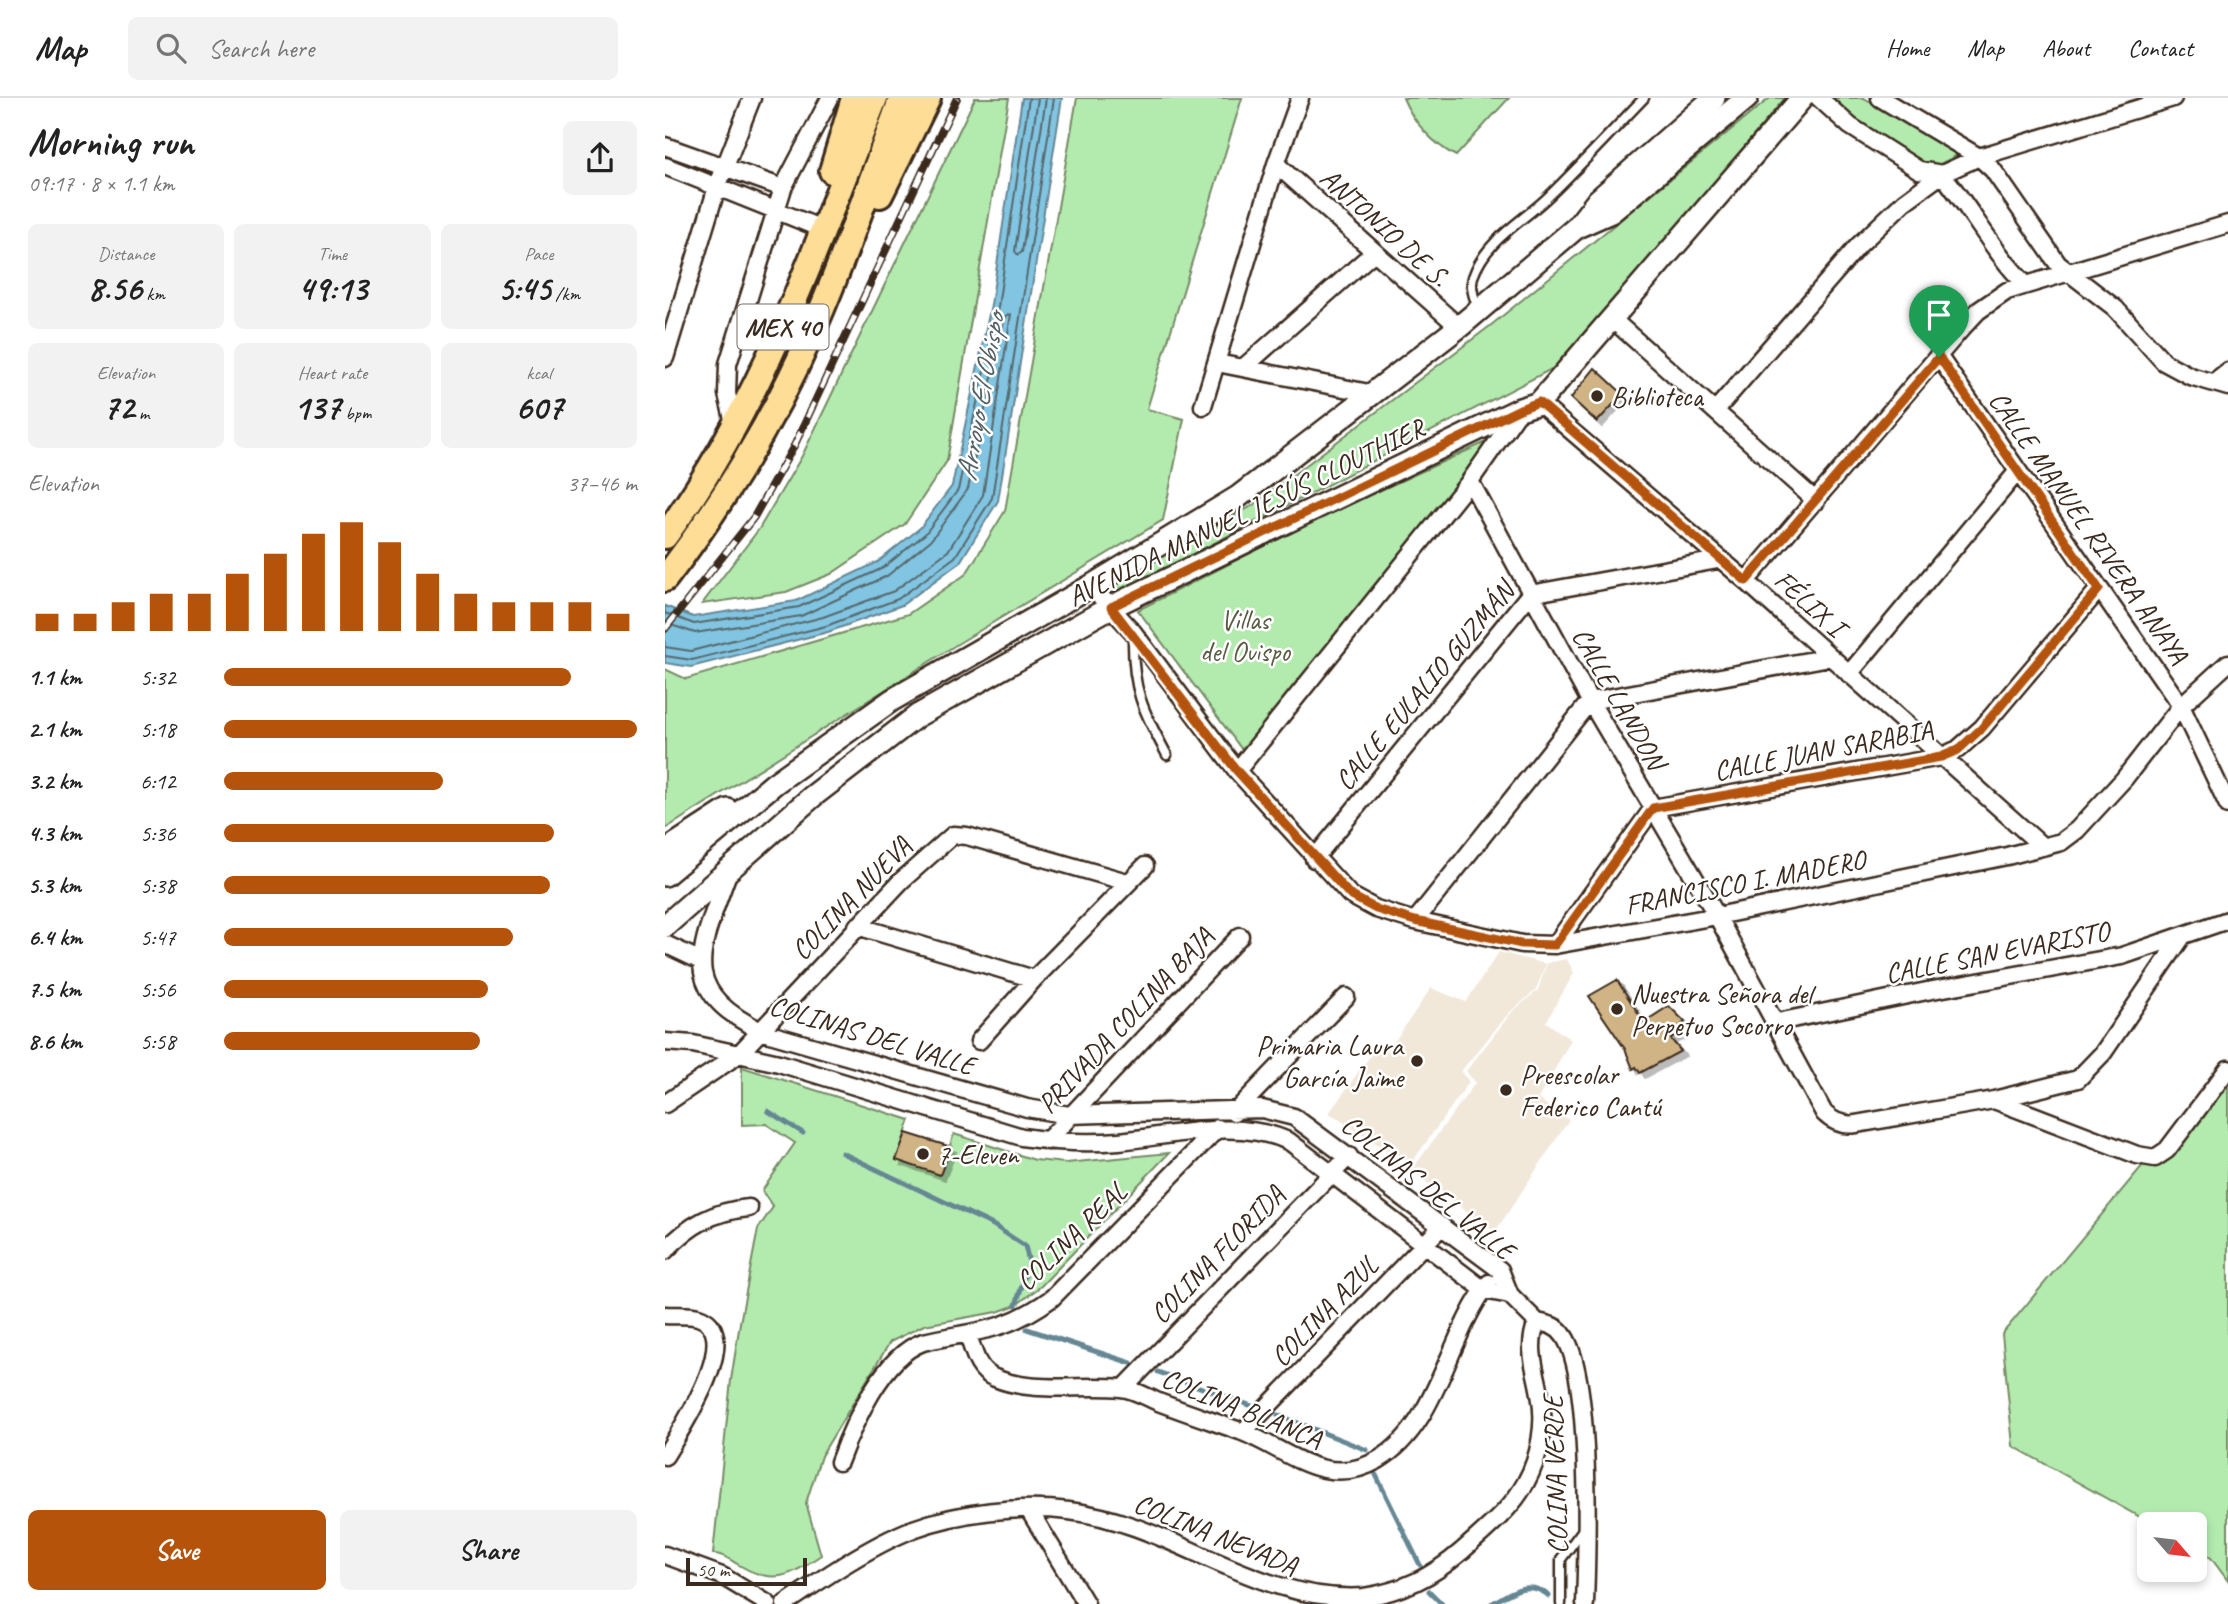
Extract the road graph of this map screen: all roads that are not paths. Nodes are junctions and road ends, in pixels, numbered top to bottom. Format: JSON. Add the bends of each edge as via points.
{"nodes":[{"id":1,"x":752,"y":98,"type":"edge"},
{"id":2,"x":830,"y":98,"type":"edge"},
{"id":3,"x":854,"y":98,"type":"edge"},
{"id":4,"x":875,"y":98,"type":"edge"},
{"id":5,"x":902,"y":98,"type":"edge"},
{"id":6,"x":928,"y":98,"type":"edge"},
{"id":7,"x":1300,"y":98,"type":"edge"},
{"id":8,"x":1644,"y":98,"type":"edge"},
{"id":9,"x":1714,"y":98,"type":"edge"},
{"id":10,"x":1747,"y":98,"type":"edge"},
{"id":11,"x":1802,"y":98,"type":"edge"},
{"id":12,"x":1819,"y":98,"type":"edge"},
{"id":13,"x":1880,"y":98,"type":"edge"},
{"id":14,"x":2173,"y":98,"type":"edge"},
{"id":15,"x":665,"y":146,"type":"edge"},
{"id":16,"x":1979,"y":157,"type":"junction"},
{"id":17,"x":1276,"y":164,"type":"junction"},
{"id":18,"x":665,"y":166,"type":"edge"},
{"id":19,"x":724,"y":169,"type":"junction"},
{"id":20,"x":1941,"y":174,"type":"junction"},
{"id":21,"x":717,"y":187,"type":"junction"},
{"id":22,"x":783,"y":188,"type":"junction"},
{"id":23,"x":776,"y":210,"type":"junction"},
{"id":24,"x":2228,"y":224,"type":"edge"},
{"id":25,"x":823,"y":226,"type":"junction"},
{"id":26,"x":1577,"y":227,"type":"junction"},
{"id":27,"x":1373,"y":253,"type":"junction"},
{"id":28,"x":837,"y":268,"type":"junction"},
{"id":29,"x":2068,"y":272,"type":"junction"},
{"id":30,"x":2026,"y":285,"type":"junction"},
{"id":31,"x":1479,"y":310,"type":"junction"},
{"id":32,"x":1612,"y":319,"type":"junction"},
{"id":33,"x":1459,"y":327,"type":"junction"},
{"id":34,"x":1939,"y":357,"type":"junction"},
{"id":35,"x":665,"y":358,"type":"edge"},
{"id":36,"x":1217,"y":363,"type":"junction"},
{"id":37,"x":1244,"y":367,"type":"junction"},
{"id":38,"x":2228,"y":371,"type":"edge"},
{"id":39,"x":2221,"y":385,"type":"edge"},
{"id":40,"x":1374,"y":394,"type":"junction"},
{"id":41,"x":1530,"y":406,"type":"junction"},
{"id":42,"x":1203,"y":407,"type":"dead end"},
{"id":43,"x":1715,"y":411,"type":"junction"},
{"id":44,"x":735,"y":427,"type":"junction"},
{"id":45,"x":2018,"y":471,"type":"junction"},
{"id":46,"x":1470,"y":481,"type":"junction"},
{"id":47,"x":1815,"y":501,"type":"junction"},
{"id":48,"x":665,"y":536,"type":"edge"},
{"id":49,"x":1718,"y":560,"type":"junction"},
{"id":50,"x":665,"y":579,"type":"edge"},
{"id":51,"x":1746,"y":581,"type":"junction"},
{"id":52,"x":1091,"y":586,"type":"junction"},
{"id":53,"x":2099,"y":589,"type":"junction"},
{"id":54,"x":1530,"y":594,"type":"junction"},
{"id":55,"x":1111,"y":607,"type":"junction"},
{"id":56,"x":1133,"y":632,"type":"junction"},
{"id":57,"x":1831,"y":657,"type":"junction"},
{"id":58,"x":2228,"y":663,"type":"edge"},
{"id":59,"x":1849,"y":674,"type":"junction"},
{"id":60,"x":1590,"y":701,"type":"junction"},
{"id":61,"x":2181,"y":706,"type":"junction"},
{"id":62,"x":1167,"y":755,"type":"dead end"},
{"id":63,"x":1941,"y":757,"type":"junction"},
{"id":64,"x":1237,"y":771,"type":"junction"},
{"id":65,"x":775,"y":783,"type":"junction"},
{"id":66,"x":2228,"y":805,"type":"edge"},
{"id":67,"x":1653,"y":808,"type":"junction"},
{"id":68,"x":2043,"y":847,"type":"junction"},
{"id":69,"x":665,"y":851,"type":"edge"},
{"id":70,"x":1314,"y":859,"type":"junction"},
{"id":71,"x":1145,"y":866,"type":"dead end"},
{"id":72,"x":729,"y":870,"type":"junction"},
{"id":73,"x":665,"y":875,"type":"edge"},
{"id":74,"x":1127,"y":882,"type":"junction"},
{"id":75,"x":1717,"y":916,"type":"junction"},
{"id":76,"x":2228,"y":920,"type":"edge"},
{"id":77,"x":1415,"y":921,"type":"junction"},
{"id":78,"x":665,"y":926,"type":"edge"},
{"id":79,"x":857,"y":926,"type":"junction"},
{"id":80,"x":1240,"y":936,"type":"dead end"},
{"id":81,"x":2182,"y":937,"type":"junction"},
{"id":82,"x":665,"y":944,"type":"edge"},
{"id":83,"x":1555,"y":945,"type":"junction"},
{"id":84,"x":701,"y":961,"type":"junction"},
{"id":85,"x":1034,"y":979,"type":"junction"},
{"id":86,"x":1346,"y":997,"type":"dead end"},
{"id":87,"x":1773,"y":1023,"type":"junction"},
{"id":88,"x":762,"y":1032,"type":"junction"},
{"id":89,"x":979,"y":1041,"type":"dead end"},
{"id":90,"x":665,"y":1042,"type":"edge"},
{"id":91,"x":739,"y":1054,"type":"junction"},
{"id":92,"x":2228,"y":1069,"type":"edge"},
{"id":93,"x":1994,"y":1100,"type":"junction"},
{"id":94,"x":665,"y":1104,"type":"edge"},
{"id":95,"x":1237,"y":1109,"type":"junction"},
{"id":96,"x":1069,"y":1115,"type":"junction"},
{"id":97,"x":1215,"y":1131,"type":"junction"},
{"id":98,"x":1048,"y":1141,"type":"junction"},
{"id":99,"x":1349,"y":1156,"type":"junction"},
{"id":100,"x":1330,"y":1174,"type":"junction"},
{"id":101,"x":749,"y":1208,"type":"dead end"},
{"id":102,"x":1442,"y":1226,"type":"junction"},
{"id":103,"x":1425,"y":1245,"type":"junction"},
{"id":104,"x":665,"y":1251,"type":"edge"},
{"id":105,"x":1500,"y":1270,"type":"junction"},
{"id":106,"x":1483,"y":1290,"type":"junction"},
{"id":107,"x":1510,"y":1295,"type":"junction"},
{"id":108,"x":665,"y":1315,"type":"edge"},
{"id":109,"x":1537,"y":1322,"type":"junction"},
{"id":110,"x":968,"y":1335,"type":"junction"},
{"id":111,"x":1124,"y":1388,"type":"junction"},
{"id":112,"x":1243,"y":1432,"type":"junction"},
{"id":113,"x":665,"y":1456,"type":"edge"},
{"id":114,"x":839,"y":1461,"type":"dead end"},
{"id":115,"x":1029,"y":1510,"type":"junction"},
{"id":116,"x":1584,"y":1527,"type":"junction"},
{"id":117,"x":665,"y":1555,"type":"edge"},
{"id":118,"x":768,"y":1604,"type":"edge"},
{"id":119,"x":785,"y":1604,"type":"edge"},
{"id":120,"x":1086,"y":1604,"type":"edge"},
{"id":121,"x":1561,"y":1604,"type":"edge"},
{"id":122,"x":1585,"y":1604,"type":"edge"}],
"edges":[{"from":1,"to":19,"type":"street"},
{"from":2,"to":22,"type":"street"},
{"from":3,"to":25,"type":"main road","via":[[837,148]]},
{"from":4,"to":25,"type":"main road","number":"MEX 40"},
{"from":5,"to":28,"type":"main road","number":"MEX 40"},
{"from":6,"to":28,"type":"main road","via":[[870,216]]},
{"from":7,"to":17,"type":"street"},
{"from":8,"to":31,"type":"lane","via":[[1547,198],[1487,251],[1472,279]]},
{"from":9,"to":26,"type":"street","via":[[1598,200]]},
{"from":10,"to":26,"type":"street","name":"AVENIDA MANUEL JESÚS CLOUTHIER","via":[[1611,212]]},
{"from":11,"to":32,"type":"street","name":"AVENIDA MANUEL JESÚS CLOUTHIER"},
{"from":12,"to":20,"type":"street","via":[[1850,126],[1919,170]]},
{"from":13,"to":16,"type":"street"},
{"from":14,"to":16,"type":"street"},
{"from":15,"to":19,"type":"street"},
{"from":16,"to":20,"type":"street"},
{"from":16,"to":29,"type":"street"},
{"from":17,"to":27,"type":"street","name":"ANTONIO DE S."},
{"from":17,"to":36,"type":"street"},
{"from":18,"to":21,"type":"street"},
{"from":19,"to":21,"type":"street"},
{"from":19,"to":22,"type":"street"},
{"from":20,"to":30,"type":"street"},
{"from":20,"to":43,"type":"street","via":[[1859,245]]},
{"from":21,"to":23,"type":"street"},
{"from":21,"to":35,"type":"street"},
{"from":22,"to":23,"type":"street"},
{"from":23,"to":25,"type":"street"},
{"from":23,"to":44,"type":"street","via":[[725,380]]},
{"from":24,"to":29,"type":"street"},
{"from":25,"to":44,"type":"main road","number":"MEX 40","via":[[767,363]]},
{"from":26,"to":31,"type":"street","name":"AVENIDA MANUEL JESÚS CLOUTHIER"},
{"from":27,"to":33,"type":"street","name":"ANTONIO DE S."},
{"from":27,"to":37,"type":"street"},
{"from":28,"to":50,"type":"main road","number":"MEX 40","via":[[813,331],[755,447]]},
{"from":29,"to":30,"type":"street"},
{"from":29,"to":39,"type":"street","via":[[2115,308],[2164,362]]},
{"from":30,"to":34,"type":"street","via":[[1977,310]]},
{"from":31,"to":33,"type":"street","name":"AVENIDA MANUEL JESÚS CLOUTHIER"},
{"from":32,"to":41,"type":"street","name":"AVENIDA MANUEL JESÚS CLOUTHIER"},
{"from":32,"to":43,"type":"street"},
{"from":33,"to":40,"type":"street","name":"AVENIDA MANUEL JESÚS CLOUTHIER"},
{"from":34,"to":45,"type":"street","name":"CALLE MANUEL RIVERA ANAYA"},
{"from":34,"to":47,"type":"street"},
{"from":36,"to":37,"type":"street"},
{"from":36,"to":42,"type":"street"},
{"from":37,"to":40,"type":"street"},
{"from":38,"to":39,"type":"street"},
{"from":40,"to":52,"type":"street","name":"AVENIDA MANUEL JESÚS CLOUTHIER","via":[[1238,497]]},
{"from":41,"to":46,"type":"street"},
{"from":41,"to":49,"type":"street","name":"FÉLIX I"},
{"from":41,"to":55,"type":"street","name":"AVENIDA MANUEL JESÚS CLOUTHIER"},
{"from":43,"to":47,"type":"street"},
{"from":44,"to":48,"type":"main road","number":"MEX 40"},
{"from":45,"to":53,"type":"street","name":"CALLE MANUEL RIVERA ANAYA"},
{"from":45,"to":59,"type":"street"},
{"from":46,"to":54,"type":"street","name":"CALLE LANDON"},
{"from":46,"to":64,"type":"street"},
{"from":47,"to":51,"type":"street"},
{"from":49,"to":51,"type":"street","name":"FÉLIX I"},
{"from":49,"to":54,"type":"street","name":"CALLE EULALIO GUZMÁN"},
{"from":51,"to":57,"type":"street","name":"FÉLIX I"},
{"from":52,"to":55,"type":"street","name":"FRANCISCO I. MADERO"},
{"from":52,"to":65,"type":"street","name":"AVENIDA MANUEL JESÚS CLOUTHIER","via":[[892,700]]},
{"from":53,"to":61,"type":"street","name":"CALLE MANUEL RIVERA ANAYA"},
{"from":53,"to":63,"type":"street","name":"CALLE JUAN SARABIA","via":[[1982,728],[1958,750]]},
{"from":54,"to":60,"type":"street","name":"CALLE LANDON"},
{"from":54,"to":70,"type":"street","name":"CALLE EULALIO GUZMÁN"},
{"from":55,"to":56,"type":"street","name":"FRANCISCO I. MADERO"},
{"from":55,"to":72,"type":"street","name":"AVENIDA MANUEL JESÚS CLOUTHIER","via":[[917,716],[813,796]]},
{"from":56,"to":62,"type":"lane","via":[[1133,674],[1139,701]]},
{"from":56,"to":64,"type":"street","name":"FRANCISCO I. MADERO"},
{"from":57,"to":59,"type":"street","name":"FÉLIX I"},
{"from":57,"to":60,"type":"street"},
{"from":58,"to":61,"type":"street","name":"FRANCISCO I. MADERO"},
{"from":59,"to":63,"type":"street","name":"FÉLIX I"},
{"from":60,"to":67,"type":"street","name":"CALLE LANDON"},
{"from":60,"to":77,"type":"street"},
{"from":61,"to":66,"type":"street","name":"CALLE MANUEL RIVERA ANAYA"},
{"from":61,"to":68,"type":"street","name":"FRANCISCO I. MADERO","via":[[2077,830],[2061,842]]},
{"from":63,"to":67,"type":"street","name":"CALLE JUAN SARABIA"},
{"from":63,"to":68,"type":"street","name":"FÉLIX I"},
{"from":64,"to":70,"type":"street","name":"FRANCISCO I. MADERO"},
{"from":65,"to":69,"type":"street"},
{"from":65,"to":73,"type":"street","name":"AVENIDA MANUEL JESÚS CLOUTHIER"},
{"from":67,"to":75,"type":"street","name":"CALLE LANDON"},
{"from":67,"to":83,"type":"street"},
{"from":68,"to":75,"type":"street","name":"FRANCISCO I. MADERO"},
{"from":70,"to":77,"type":"street","name":"FRANCISCO I. MADERO","via":[[1360,903]]},
{"from":71,"to":74,"type":"street"},
{"from":72,"to":78,"type":"street","name":"AVENIDA MANUEL JESÚS CLOUTHIER"},
{"from":72,"to":84,"type":"street"},
{"from":74,"to":79,"type":"street","name":"COLINA NUEVA","via":[[953,835]]},
{"from":74,"to":85,"type":"street"},
{"from":75,"to":83,"type":"street","name":"FRANCISCO I. MADERO"},
{"from":75,"to":87,"type":"street","name":"CALLE LANDON"},
{"from":76,"to":81,"type":"street","name":"CALLE SAN EVARISTO"},
{"from":77,"to":83,"type":"street","name":"FRANCISCO I. MADERO","via":[[1510,942]]},
{"from":79,"to":85,"type":"street"},
{"from":79,"to":88,"type":"street","name":"COLINA NUEVA"},
{"from":80,"to":96,"type":"street","name":"PRIVADA COLINA BAJA"},
{"from":81,"to":87,"type":"street","name":"CALLE SAN EVARISTO","via":[[2122,956]]},
{"from":81,"to":93,"type":"street","name":"CALLE LANDON","via":[[2091,1068],[2064,1084]]},
{"from":82,"to":84,"type":"street"},
{"from":84,"to":88,"type":"street","name":"COLINAS DEL VALLE","via":[[706,988],[717,1004]]},
{"from":85,"to":89,"type":"street"},
{"from":86,"to":95,"type":"street","name":"COLINA REAL"},
{"from":87,"to":93,"type":"street","name":"CALLE LANDON","via":[[1824,1112],[1838,1123],[1856,1124]]},
{"from":88,"to":91,"type":"street","name":"COLINA NUEVA"},
{"from":88,"to":96,"type":"street","name":"COLINAS DEL VALLE","via":[[1027,1108]]},
{"from":90,"to":91,"type":"street","name":"COLINAS DEL VALLE"},
{"from":91,"to":94,"type":"street","name":"COLINA NUEVA"},
{"from":91,"to":98,"type":"street","name":"COLINAS DEL VALLE"},
{"from":92,"to":93,"type":"street","via":[[2167,1150],[2155,1158]]},
{"from":95,"to":96,"type":"street","name":"COLINAS DEL VALLE"},
{"from":95,"to":97,"type":"street","name":"COLINA REAL"},
{"from":95,"to":99,"type":"street","name":"COLINAS DEL VALLE","via":[[1294,1116]]},
{"from":96,"to":98,"type":"street","name":"PRIVADA COLINA BAJA"},
{"from":97,"to":98,"type":"street","name":"COLINAS DEL VALLE","via":[[1117,1141]]},
{"from":97,"to":100,"type":"street","name":"COLINAS DEL VALLE","via":[[1278,1136]]},
{"from":97,"to":110,"type":"street","name":"COLINA REAL","via":[[1052,1298],[1025,1317]]},
{"from":99,"to":100,"type":"street","name":"COLINA FLORIDA"},
{"from":99,"to":102,"type":"street","name":"COLINAS DEL VALLE"},
{"from":100,"to":103,"type":"street","name":"COLINAS DEL VALLE"},
{"from":100,"to":111,"type":"street","name":"COLINA FLORIDA"},
{"from":101,"to":104,"type":"street","via":[[725,1210],[704,1219]]},
{"from":102,"to":103,"type":"street","name":"COLINA AZUL"},
{"from":102,"to":105,"type":"street","name":"COLINAS DEL VALLE"},
{"from":103,"to":106,"type":"street","name":"COLINAS DEL VALLE"},
{"from":103,"to":112,"type":"street","name":"COLINA AZUL"},
{"from":105,"to":106,"type":"street","name":"COLINA BLANCA"},
{"from":105,"to":107,"type":"street","name":"COLINAS DEL VALLE"},
{"from":106,"to":107,"type":"street","name":"COLINAS DEL VALLE"},
{"from":106,"to":112,"type":"street","name":"COLINA BLANCA","via":[[1423,1410],[1402,1440],[1377,1461],[1344,1471],[1319,1469]]},
{"from":107,"to":109,"type":"street","name":"COLINA VERDE"},
{"from":108,"to":113,"type":"street","via":[[699,1317],[716,1335],[716,1355],[700,1394]]},
{"from":109,"to":115,"type":"street","name":"COLINA NEVADA","via":[[1532,1332],[1532,1358],[1541,1395],[1541,1437],[1527,1482],[1484,1531],[1441,1569],[1416,1583],[1386,1594],[1342,1600],[1302,1598],[1122,1522],[1069,1511]]},
{"from":109,"to":116,"type":"street","name":"COLINA VERDE","via":[[1564,1336],[1577,1374],[1582,1401]]},
{"from":110,"to":111,"type":"street","name":"COLINA BLANCA","via":[[980,1368],[997,1379]]},
{"from":110,"to":114,"type":"street","name":"COLINA REAL","via":[[923,1342],[896,1359],[849,1433]]},
{"from":111,"to":112,"type":"street","name":"COLINA BLANCA"},
{"from":115,"to":119,"type":"street","name":"COLINA NEVADA","via":[[971,1514],[912,1530]]},
{"from":115,"to":120,"type":"street"},
{"from":116,"to":121,"type":"lane","via":[[1561,1559]]},
{"from":116,"to":122,"type":"street","name":"COLINA VERDE"},
{"from":117,"to":118,"type":"street","via":[[722,1576]]}]}
